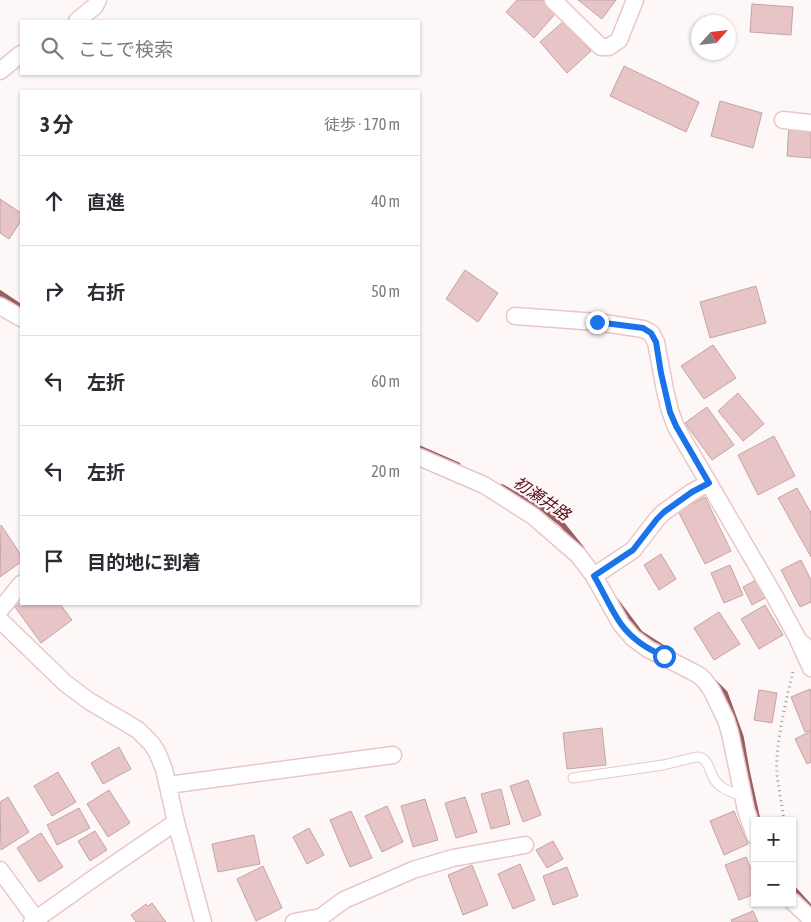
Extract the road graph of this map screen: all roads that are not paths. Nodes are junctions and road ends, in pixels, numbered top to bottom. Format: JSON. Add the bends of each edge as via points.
{"nodes":[{"id":1,"x":98,"y":0,"type":"edge"},
{"id":2,"x":553,"y":0,"type":"edge"},
{"id":3,"x":634,"y":0,"type":"edge"},
{"id":4,"x":78,"y":20,"type":"edge"},
{"id":5,"x":20,"y":55,"type":"edge"},
{"id":6,"x":0,"y":70,"type":"edge"},
{"id":7,"x":783,"y":120,"type":"dead end"},
{"id":8,"x":811,"y":123,"type":"edge"},
{"id":9,"x":0,"y":306,"type":"edge"},
{"id":10,"x":516,"y":316,"type":"dead end"},
{"id":11,"x":20,"y":317,"type":"edge"},
{"id":12,"x":420,"y":457,"type":"edge"},
{"id":13,"x":709,"y":483,"type":"junction"},
{"id":14,"x":594,"y":576,"type":"junction"},
{"id":15,"x":20,"y":585,"type":"edge"},
{"id":16,"x":0,"y":610,"type":"edge"},
{"id":17,"x":0,"y":620,"type":"edge"},
{"id":18,"x":805,"y":646,"type":"edge"},
{"id":19,"x":811,"y":668,"type":"edge"},
{"id":20,"x":393,"y":754,"type":"dead end"},
{"id":21,"x":573,"y":778,"type":"dead end"},
{"id":22,"x":168,"y":785,"type":"junction"},
{"id":23,"x":742,"y":796,"type":"junction"},
{"id":24,"x":176,"y":822,"type":"junction"},
{"id":25,"x":751,"y":824,"type":"edge"},
{"id":26,"x":526,"y":844,"type":"dead end"},
{"id":27,"x":0,"y":870,"type":"edge"},
{"id":28,"x":796,"y":905,"type":"edge"},
{"id":29,"x":811,"y":920,"type":"edge"},
{"id":30,"x":34,"y":921,"type":"edge"},
{"id":31,"x":203,"y":922,"type":"edge"},
{"id":32,"x":294,"y":922,"type":"edge"}],
"edges":[{"from":1,"to":4,"type":"street"},
{"from":2,"to":3,"type":"street","via":[[601,47],[609,47],[619,40]]},
{"from":5,"to":6,"type":"street"},
{"from":7,"to":8,"type":"street"},
{"from":9,"to":11,"type":"street"},
{"from":10,"to":13,"type":"street","via":[[597,322],[643,328],[651,333],[656,342],[664,390],[673,419]]},
{"from":12,"to":14,"type":"street","via":[[484,485],[533,516],[578,555]]},
{"from":13,"to":14,"type":"street","via":[[664,512],[633,550]]},
{"from":13,"to":18,"type":"street"},
{"from":14,"to":23,"type":"street","via":[[620,624],[634,638],[648,649],[700,676],[708,685],[730,733]]},
{"from":15,"to":16,"type":"street"},
{"from":17,"to":22,"type":"street","via":[[77,692],[145,736],[161,761]]},
{"from":18,"to":19,"type":"street"},
{"from":20,"to":22,"type":"street"},
{"from":21,"to":23,"type":"lane","via":[[663,766],[701,757],[721,787]]},
{"from":22,"to":24,"type":"street"},
{"from":23,"to":25,"type":"street"},
{"from":24,"to":30,"type":"street"},
{"from":24,"to":31,"type":"street"},
{"from":26,"to":32,"type":"street","via":[[453,858],[412,870],[344,900],[321,917]]},
{"from":27,"to":30,"type":"street"},
{"from":28,"to":29,"type":"street"}]}
